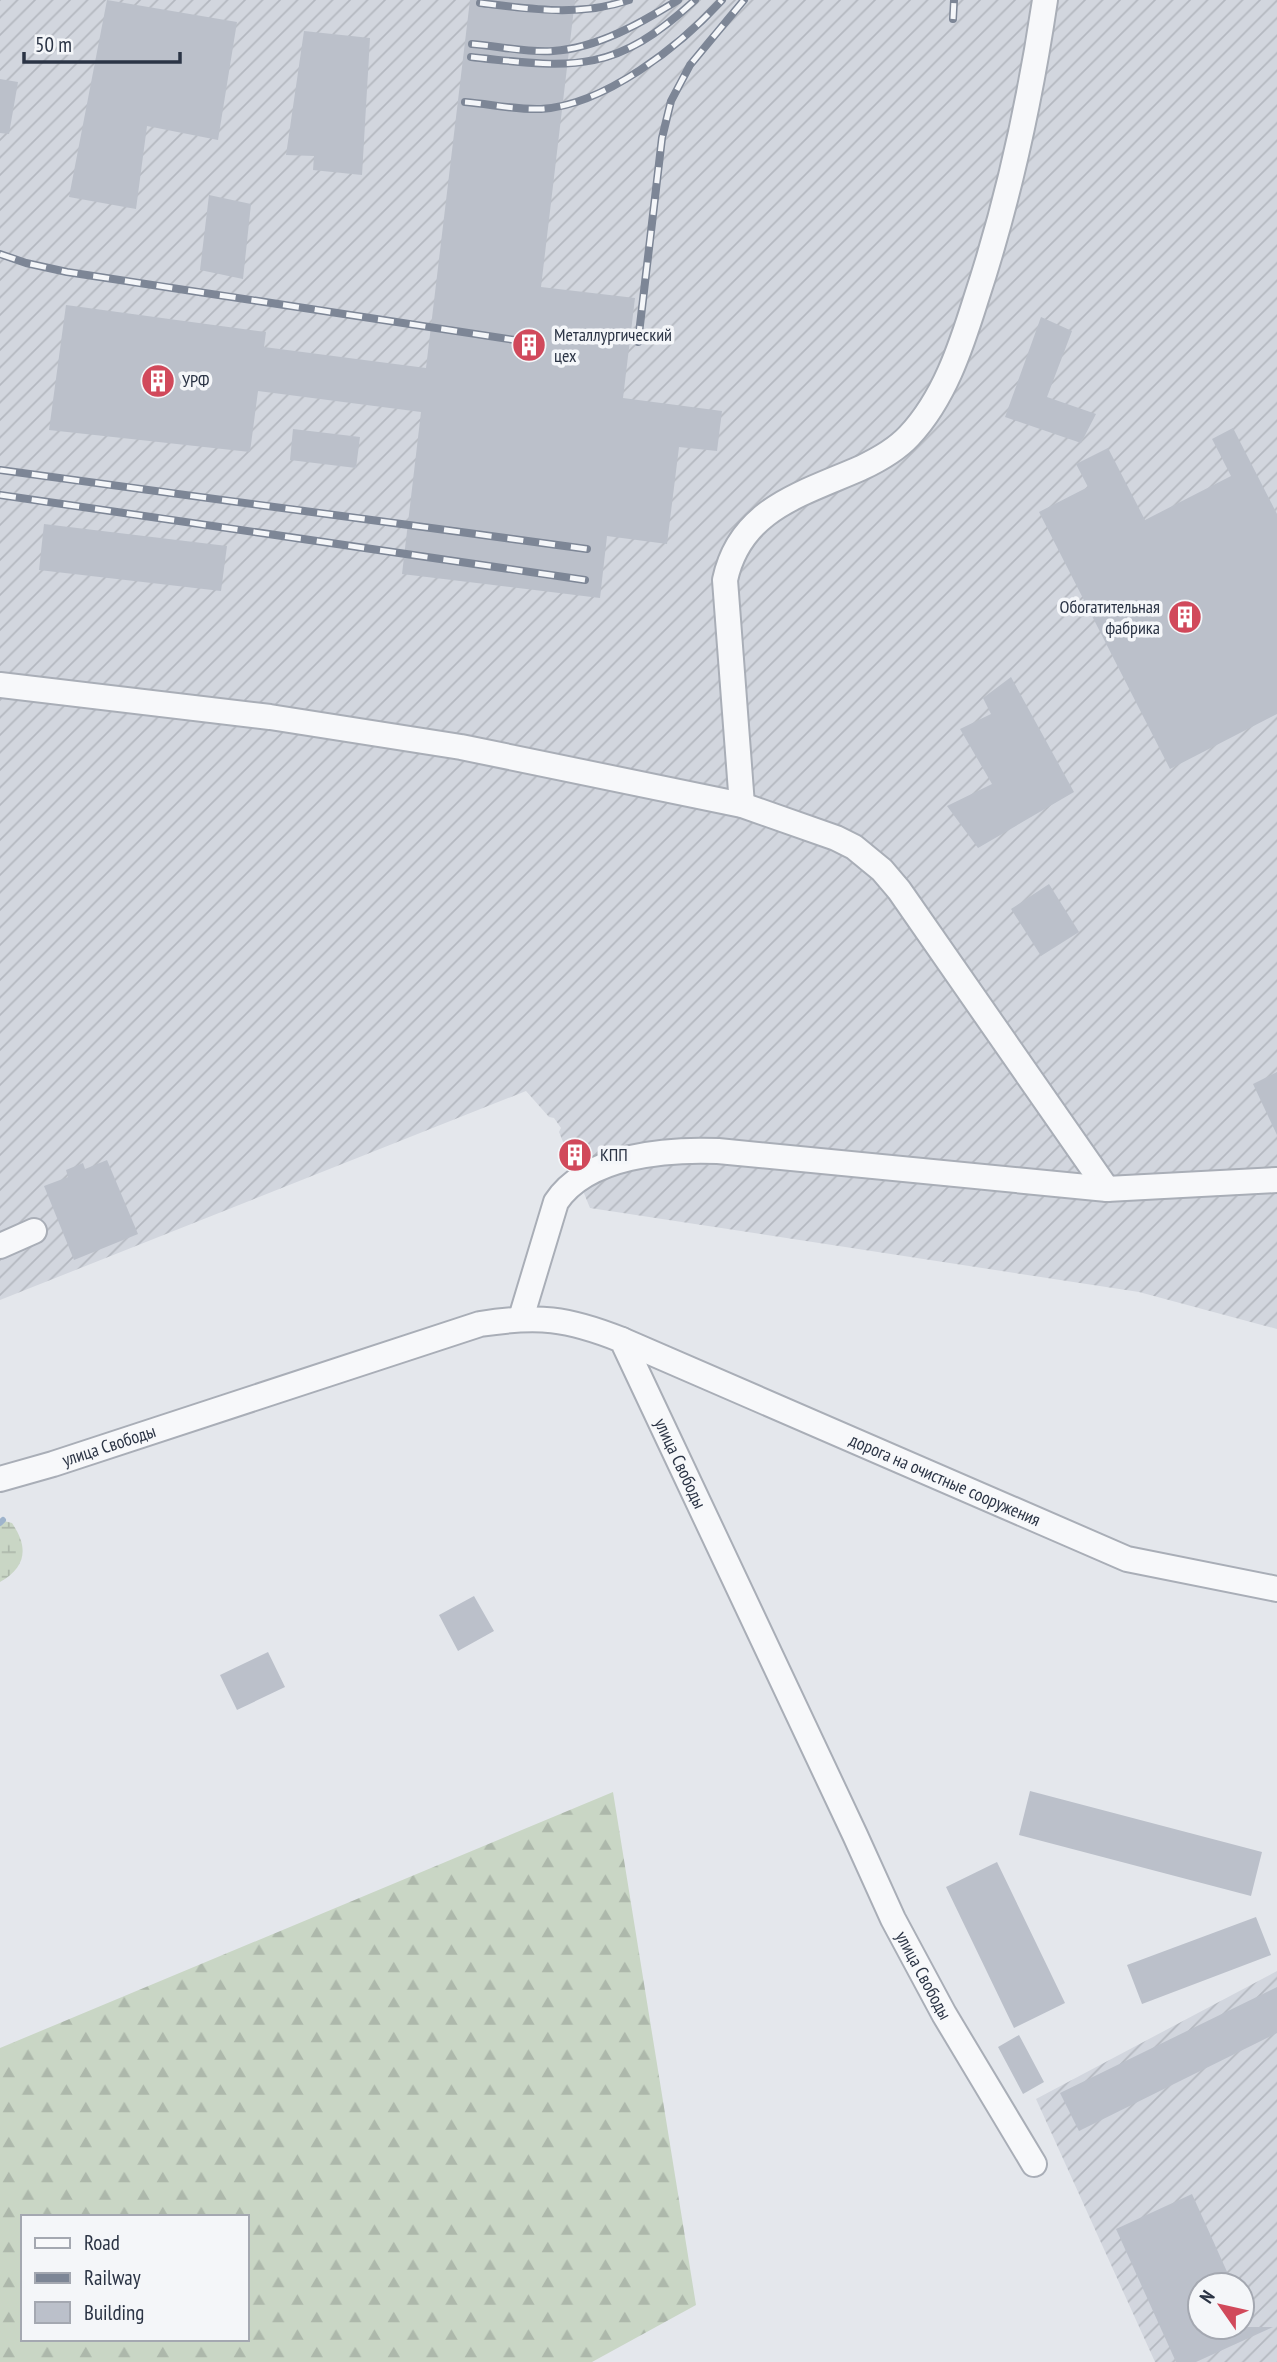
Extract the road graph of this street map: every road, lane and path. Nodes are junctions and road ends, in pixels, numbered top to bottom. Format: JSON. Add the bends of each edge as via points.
{"nodes":[{"id":1,"x":1045,"y":0,"type":"edge"},
{"id":2,"x":0,"y":685,"type":"edge"},
{"id":3,"x":742,"y":805,"type":"junction"},
{"id":4,"x":1277,"y":1180,"type":"edge"},
{"id":5,"x":1107,"y":1189,"type":"junction"},
{"id":6,"x":34,"y":1231,"type":"dead end"},
{"id":7,"x":0,"y":1246,"type":"edge"},
{"id":8,"x":522,"y":1318,"type":"junction"},
{"id":9,"x":622,"y":1340,"type":"junction"},
{"id":10,"x":0,"y":1479,"type":"edge"},
{"id":11,"x":1277,"y":1589,"type":"edge"},
{"id":12,"x":1034,"y":2164,"type":"dead end"}],
"edges":[{"from":1,"to":3,"type":"street","via":[[997,232],[945,383],[909,438],[866,466],[769,511],[742,537],[728,566],[725,580]]},
{"from":2,"to":3,"type":"street","via":[[271,717],[449,745]]},
{"from":3,"to":5,"type":"street","via":[[836,838],[882,870]]},
{"from":4,"to":5,"type":"street"},
{"from":5,"to":8,"type":"street","via":[[718,1152],[657,1152],[594,1172],[562,1193]]},
{"from":6,"to":7,"type":"street"},
{"from":8,"to":9,"type":"street","name":"улица Свободы","via":[[570,1322]]},
{"from":8,"to":10,"type":"street","name":"улица Свободы","via":[[480,1324]]},
{"from":9,"to":11,"type":"street","name":"дорога на очистные сооружения","via":[[1127,1559]]},
{"from":9,"to":12,"type":"street","name":"улица Свободы","via":[[893,1919]]}]}
